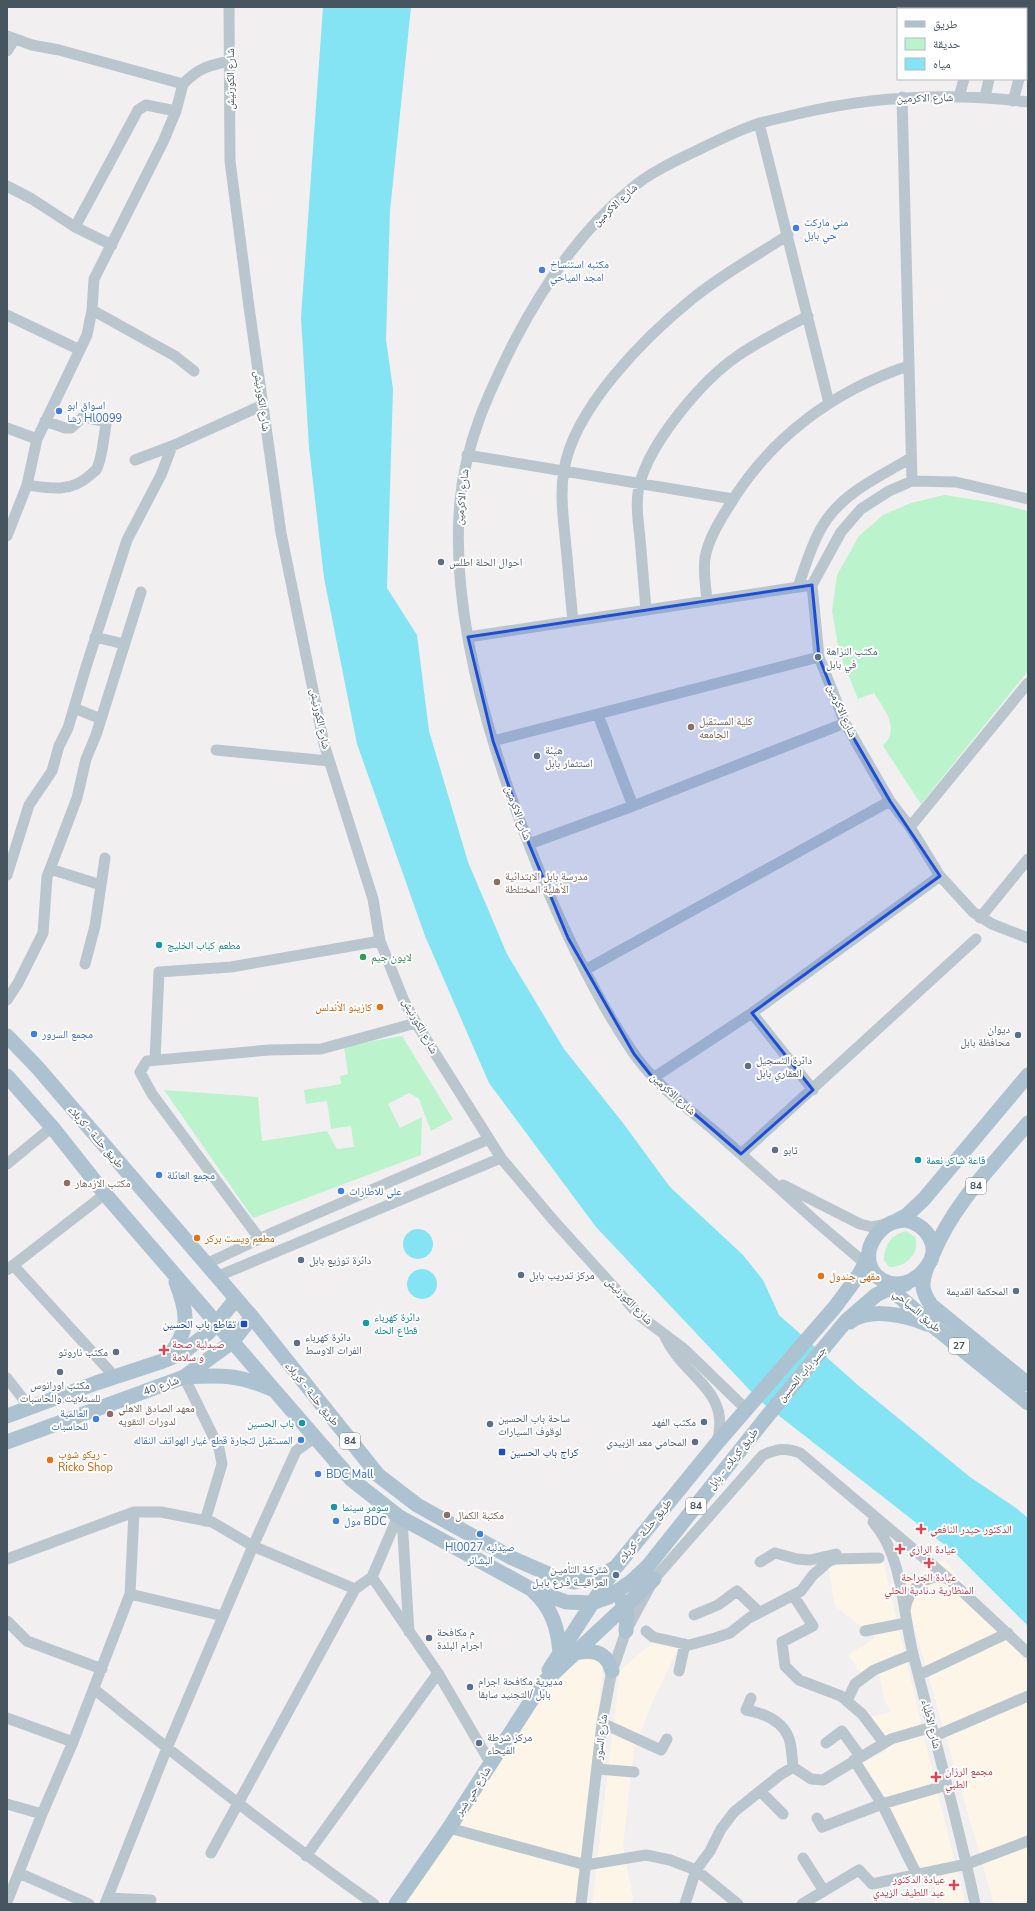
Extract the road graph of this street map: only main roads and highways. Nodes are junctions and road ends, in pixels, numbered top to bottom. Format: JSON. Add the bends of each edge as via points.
{"nodes":[{"id":1,"x":7,"y":1036,"type":"edge"},
{"id":2,"x":1028,"y":1074,"type":"edge"},
{"id":3,"x":7,"y":1076,"type":"edge"},
{"id":4,"x":1028,"y":1123,"type":"edge"},
{"id":5,"x":891,"y":1222,"type":"junction"},
{"id":6,"x":929,"y":1261,"type":"junction"},
{"id":7,"x":876,"y":1271,"type":"junction"},
{"id":8,"x":171,"y":1272,"type":"junction"},
{"id":9,"x":236,"y":1299,"type":"junction"},
{"id":10,"x":252,"y":1317,"type":"junction"},
{"id":11,"x":216,"y":1325,"type":"junction"},
{"id":12,"x":837,"y":1332,"type":"junction"},
{"id":13,"x":941,"y":1332,"type":"junction"},
{"id":14,"x":232,"y":1342,"type":"junction"},
{"id":15,"x":163,"y":1361,"type":"junction"},
{"id":16,"x":184,"y":1377,"type":"junction"},
{"id":17,"x":1028,"y":1384,"type":"edge"},
{"id":18,"x":275,"y":1390,"type":"junction"},
{"id":19,"x":1028,"y":1403,"type":"edge"},
{"id":20,"x":751,"y":1405,"type":"joint"},
{"id":21,"x":769,"y":1414,"type":"joint"},
{"id":22,"x":7,"y":1416,"type":"edge"},
{"id":23,"x":7,"y":1442,"type":"edge"},
{"id":24,"x":616,"y":1567,"type":"junction"},
{"id":25,"x":633,"y":1580,"type":"junction"},
{"id":26,"x":654,"y":1580,"type":"junction"},
{"id":27,"x":574,"y":1582,"type":"junction"},
{"id":28,"x":531,"y":1589,"type":"junction"},
{"id":29,"x":601,"y":1589,"type":"junction"},
{"id":30,"x":617,"y":1592,"type":"junction"},
{"id":31,"x":592,"y":1603,"type":"junction"},
{"id":32,"x":624,"y":1608,"type":"junction"},
{"id":33,"x":626,"y":1631,"type":"road end"},
{"id":34,"x":560,"y":1653,"type":"junction"},
{"id":35,"x":575,"y":1653,"type":"junction"},
{"id":36,"x":612,"y":1671,"type":"road end"},
{"id":37,"x":542,"y":1684,"type":"junction"},
{"id":38,"x":396,"y":1904,"type":"edge"}],
"edges":[{"from":1,"to":9,"type":"main road","name":"طريق حلــة - كربلاء","number":"84","via":[[212,1261]]},
{"from":2,"to":5,"type":"main road","number":"84","via":[[924,1199],[907,1215]]},
{"from":3,"to":8,"type":"main road","number":"84"},
{"from":4,"to":6,"type":"main road","number":"84","via":[[956,1211],[939,1237]]},
{"from":5,"to":6,"type":"main road","via":[[905,1220],[923,1227],[932,1245]]},
{"from":5,"to":7,"type":"main road","number":"84","via":[[870,1244]]},
{"from":6,"to":7,"type":"main road","number":"84","via":[[918,1278],[906,1284],[889,1284]]},
{"from":6,"to":17,"type":"main road","name":"طريق السياحي","number":"27","via":[[923,1286],[931,1305]]},
{"from":7,"to":12,"type":"main road","number":"84","via":[[876,1295]]},
{"from":7,"to":13,"type":"main road","name":"طريق السياحي","number":"27"},
{"from":7,"to":20,"type":"main road","name":"جسر باب الحسين","number":"84","via":[[852,1286]]},
{"from":8,"to":11,"type":"main road","number":"84"},
{"from":8,"to":15,"type":"main road","via":[[186,1315],[178,1343]]},
{"from":9,"to":10,"type":"main road","name":"طريق حلــة - كربلاء","number":"84"},
{"from":9,"to":11,"type":"main road","name":"شارع 40"},
{"from":10,"to":14,"type":"main road","name":"شارع 40"},
{"from":10,"to":27,"type":"main road","name":"طريق حلــة - كربلاء","number":"84","via":[[378,1475],[418,1505],[512,1558]]},
{"from":11,"to":14,"type":"main road","number":"84"},
{"from":11,"to":15,"type":"main road","name":"شارع 40","via":[[182,1353]]},
{"from":12,"to":13,"type":"main road","via":[[852,1320],[864,1315],[879,1314],[902,1316]]},
{"from":12,"to":21,"type":"main road","name":"جسر باب الحسين","number":"84"},
{"from":13,"to":19,"type":"main road","name":"طريق السياحي","number":"27"},
{"from":14,"to":16,"type":"main road","name":"شارع 40"},
{"from":14,"to":18,"type":"main road","number":"84"},
{"from":15,"to":22,"type":"main road","name":"شارع 40"},
{"from":16,"to":18,"type":"main road","via":[[229,1375]]},
{"from":16,"to":23,"type":"main road","name":"شارع 40"},
{"from":18,"to":28,"type":"main road","number":"84","via":[[350,1479],[400,1518]]},
{"from":20,"to":24,"type":"main road","name":"طريق حلــة - كربلاء","number":"84"},
{"from":21,"to":25,"type":"main road","name":"طريق كربلاء - بابل","number":"84","via":[[648,1566]]},
{"from":24,"to":25,"type":"main road","via":[[620,1576]]},
{"from":24,"to":27,"type":"main road","name":"طريق حلــة - كربلاء","number":"84","via":[[604,1574]]},
{"from":24,"to":29,"type":"main road"},
{"from":25,"to":26,"type":"main road"},
{"from":25,"to":30,"type":"main road","name":"طريق كربلاء - بابل","number":"84"},
{"from":26,"to":30,"type":"main road","via":[[643,1587]]},
{"from":26,"to":32,"type":"main road","name":"شارع حي شبر"},
{"from":27,"to":29,"type":"main road"},
{"from":28,"to":31,"type":"main road","number":"84","via":[[566,1602]]},
{"from":28,"to":34,"type":"main road","via":[[544,1602],[553,1617]]},
{"from":29,"to":30,"type":"main road"},
{"from":29,"to":31,"type":"main road"},
{"from":30,"to":31,"type":"main road","number":"84"},
{"from":30,"to":32,"type":"main road"},
{"from":31,"to":34,"type":"main road"},
{"from":32,"to":33,"type":"main road"},
{"from":32,"to":35,"type":"main road","name":"شارع حي شبر"},
{"from":34,"to":37,"type":"main road"},
{"from":35,"to":36,"type":"main road","via":[[592,1651],[600,1654],[610,1664]]},
{"from":35,"to":37,"type":"main road","name":"شارع حي شبر"},
{"from":37,"to":38,"type":"main road","name":"شارع حي شبر","via":[[449,1828]]}]}
